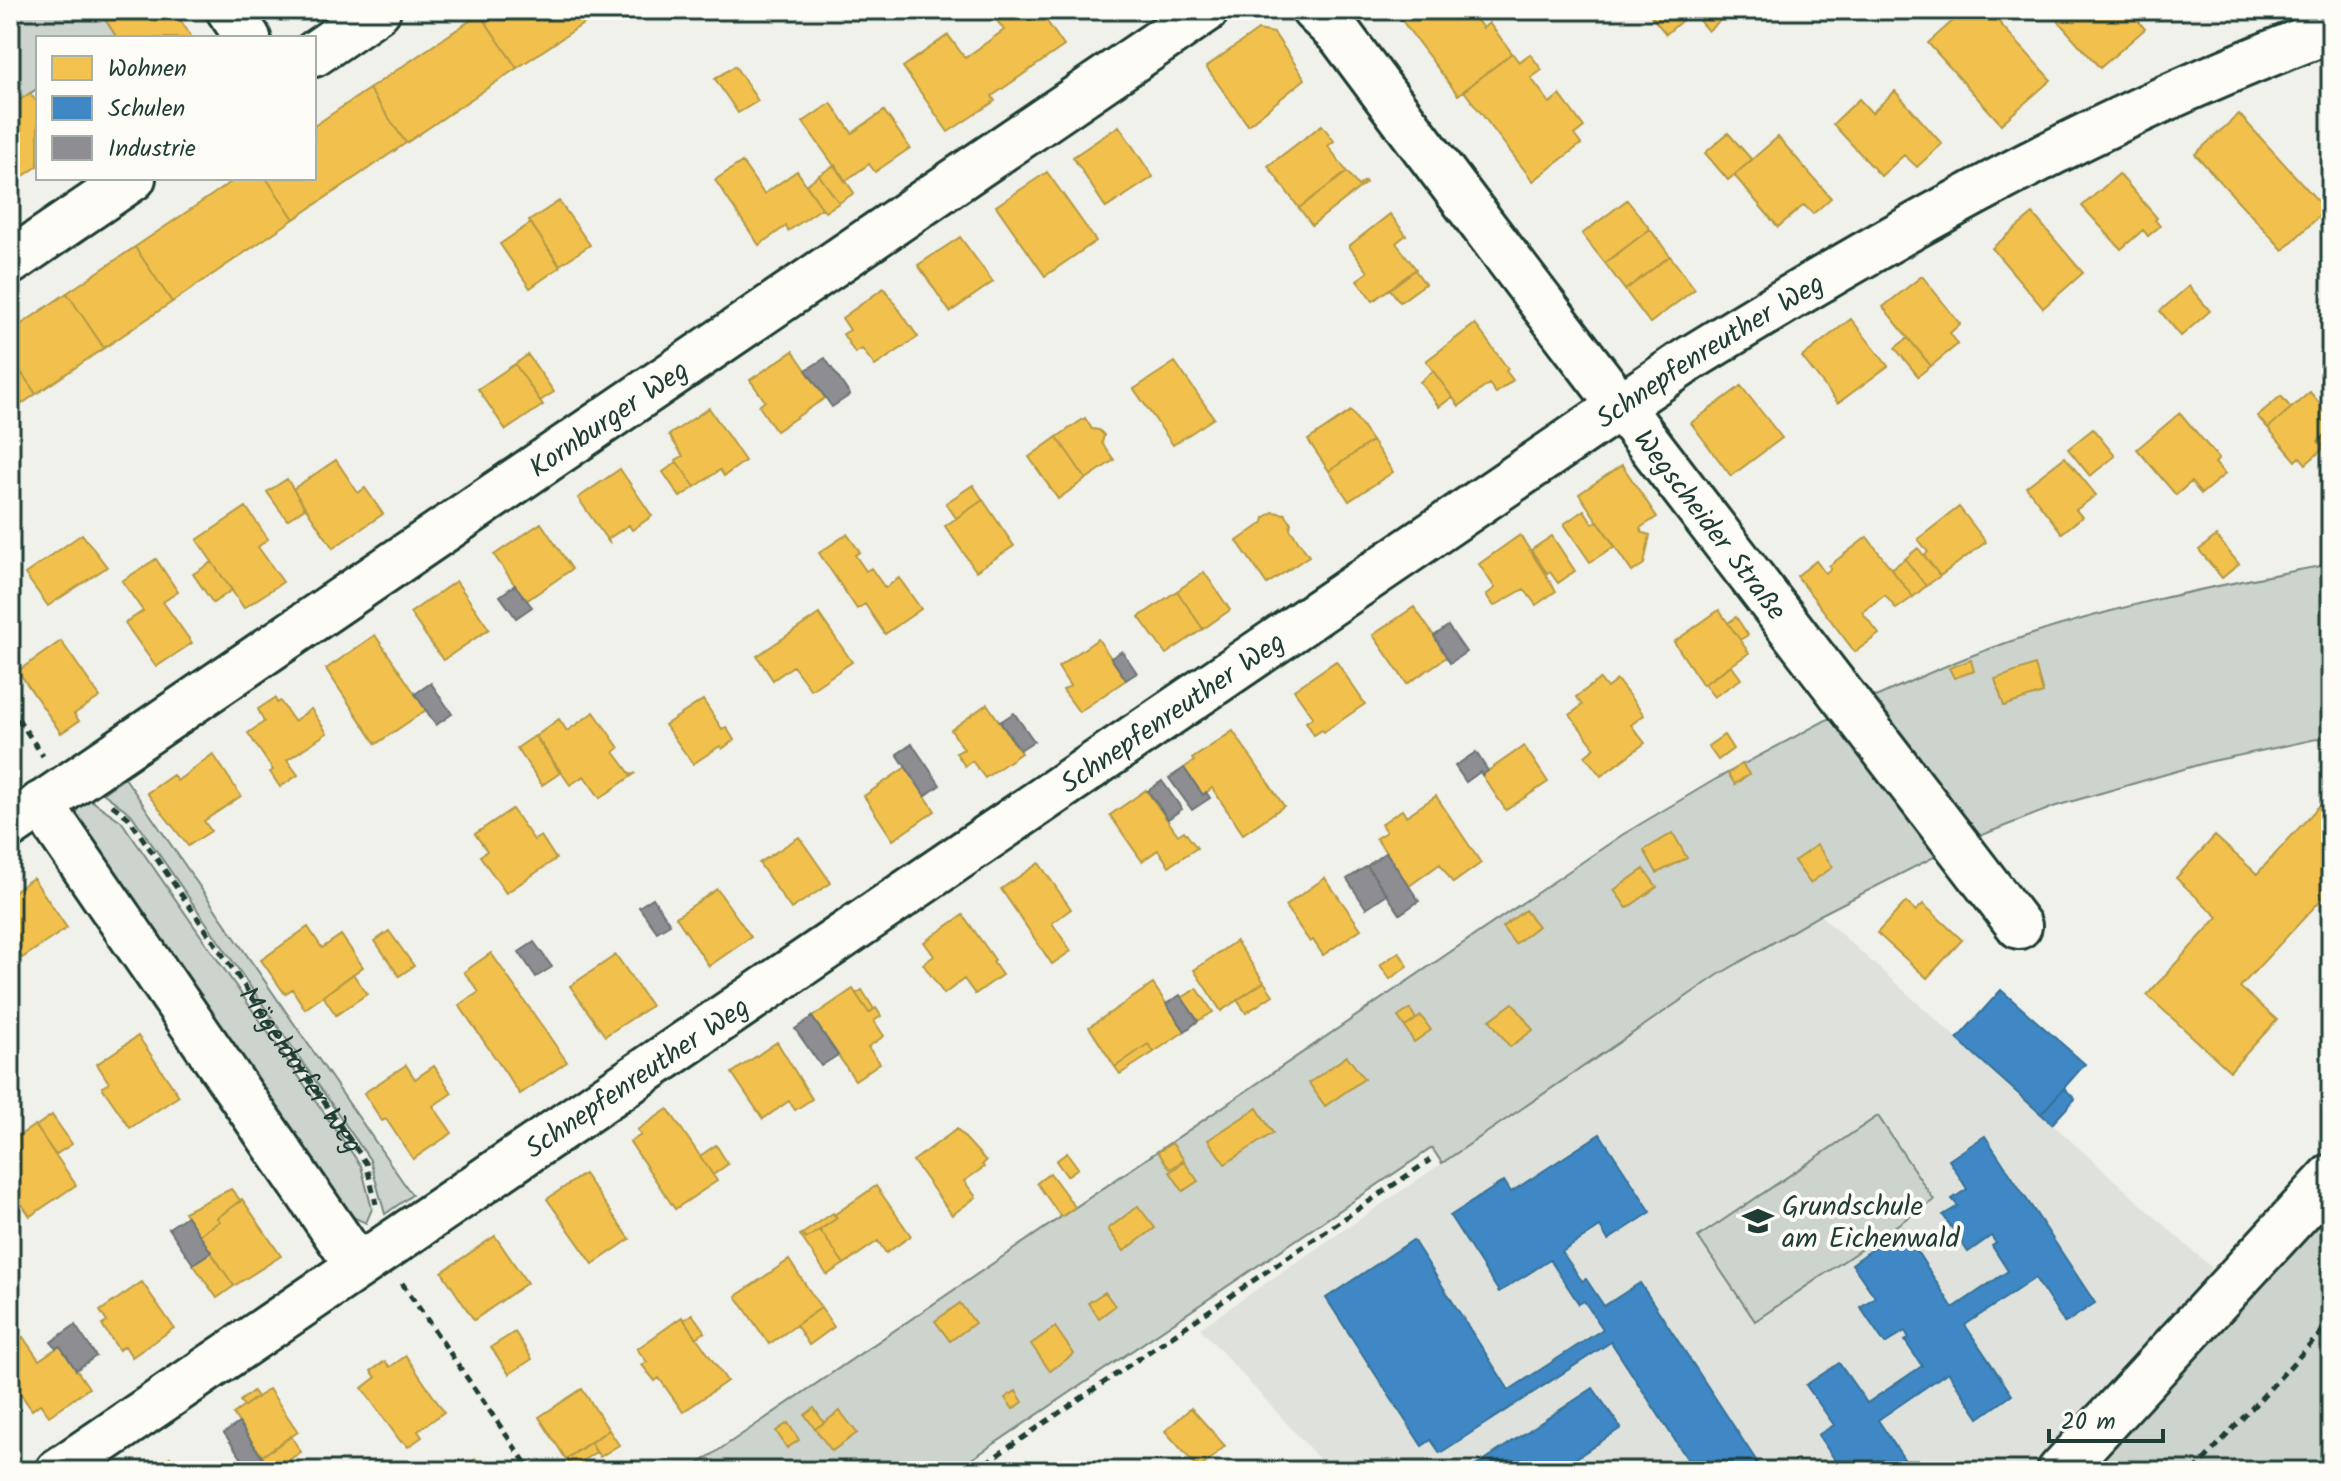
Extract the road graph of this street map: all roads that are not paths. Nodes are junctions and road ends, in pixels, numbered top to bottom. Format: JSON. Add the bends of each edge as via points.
{"nodes":[{"id":1,"x":229,"y":10,"type":"edge"},
{"id":2,"x":378,"y":10,"type":"edge"},
{"id":3,"x":1206,"y":10,"type":"edge"},
{"id":4,"x":1314,"y":10,"type":"edge"},
{"id":5,"x":2331,"y":30,"type":"edge"},
{"id":6,"x":247,"y":36,"type":"edge"},
{"id":7,"x":316,"y":53,"type":"edge"},
{"id":8,"x":130,"y":180,"type":"edge"},
{"id":9,"x":10,"y":262,"type":"edge"},
{"id":10,"x":1620,"y":403,"type":"junction"},
{"id":11,"x":42,"y":804,"type":"edge"},
{"id":12,"x":2019,"y":926,"type":"dead end"},
{"id":13,"x":2331,"y":1177,"type":"edge"},
{"id":14,"x":369,"y":1258,"type":"junction"},
{"id":15,"x":58,"y":1471,"type":"edge"},
{"id":16,"x":2060,"y":1471,"type":"edge"}],
"edges":[{"from":1,"to":6,"type":"street"},
{"from":2,"to":7,"type":"street"},
{"from":3,"to":11,"type":"street","name":"Kornburger Weg"},
{"from":4,"to":10,"type":"street","name":"Wegscheider Straße","via":[[1341,36]]},
{"from":5,"to":10,"type":"street","name":"Schnepfenreuther Weg","via":[[2121,119],[1957,201]]},
{"from":8,"to":9,"type":"street"},
{"from":10,"to":12,"type":"street","name":"Wegscheider Straße"},
{"from":10,"to":14,"type":"street","name":"Schnepfenreuther Weg"},
{"from":11,"to":14,"type":"street"},
{"from":13,"to":16,"type":"street"},
{"from":14,"to":15,"type":"street","name":"Schnepfenreuther Weg"}]}
